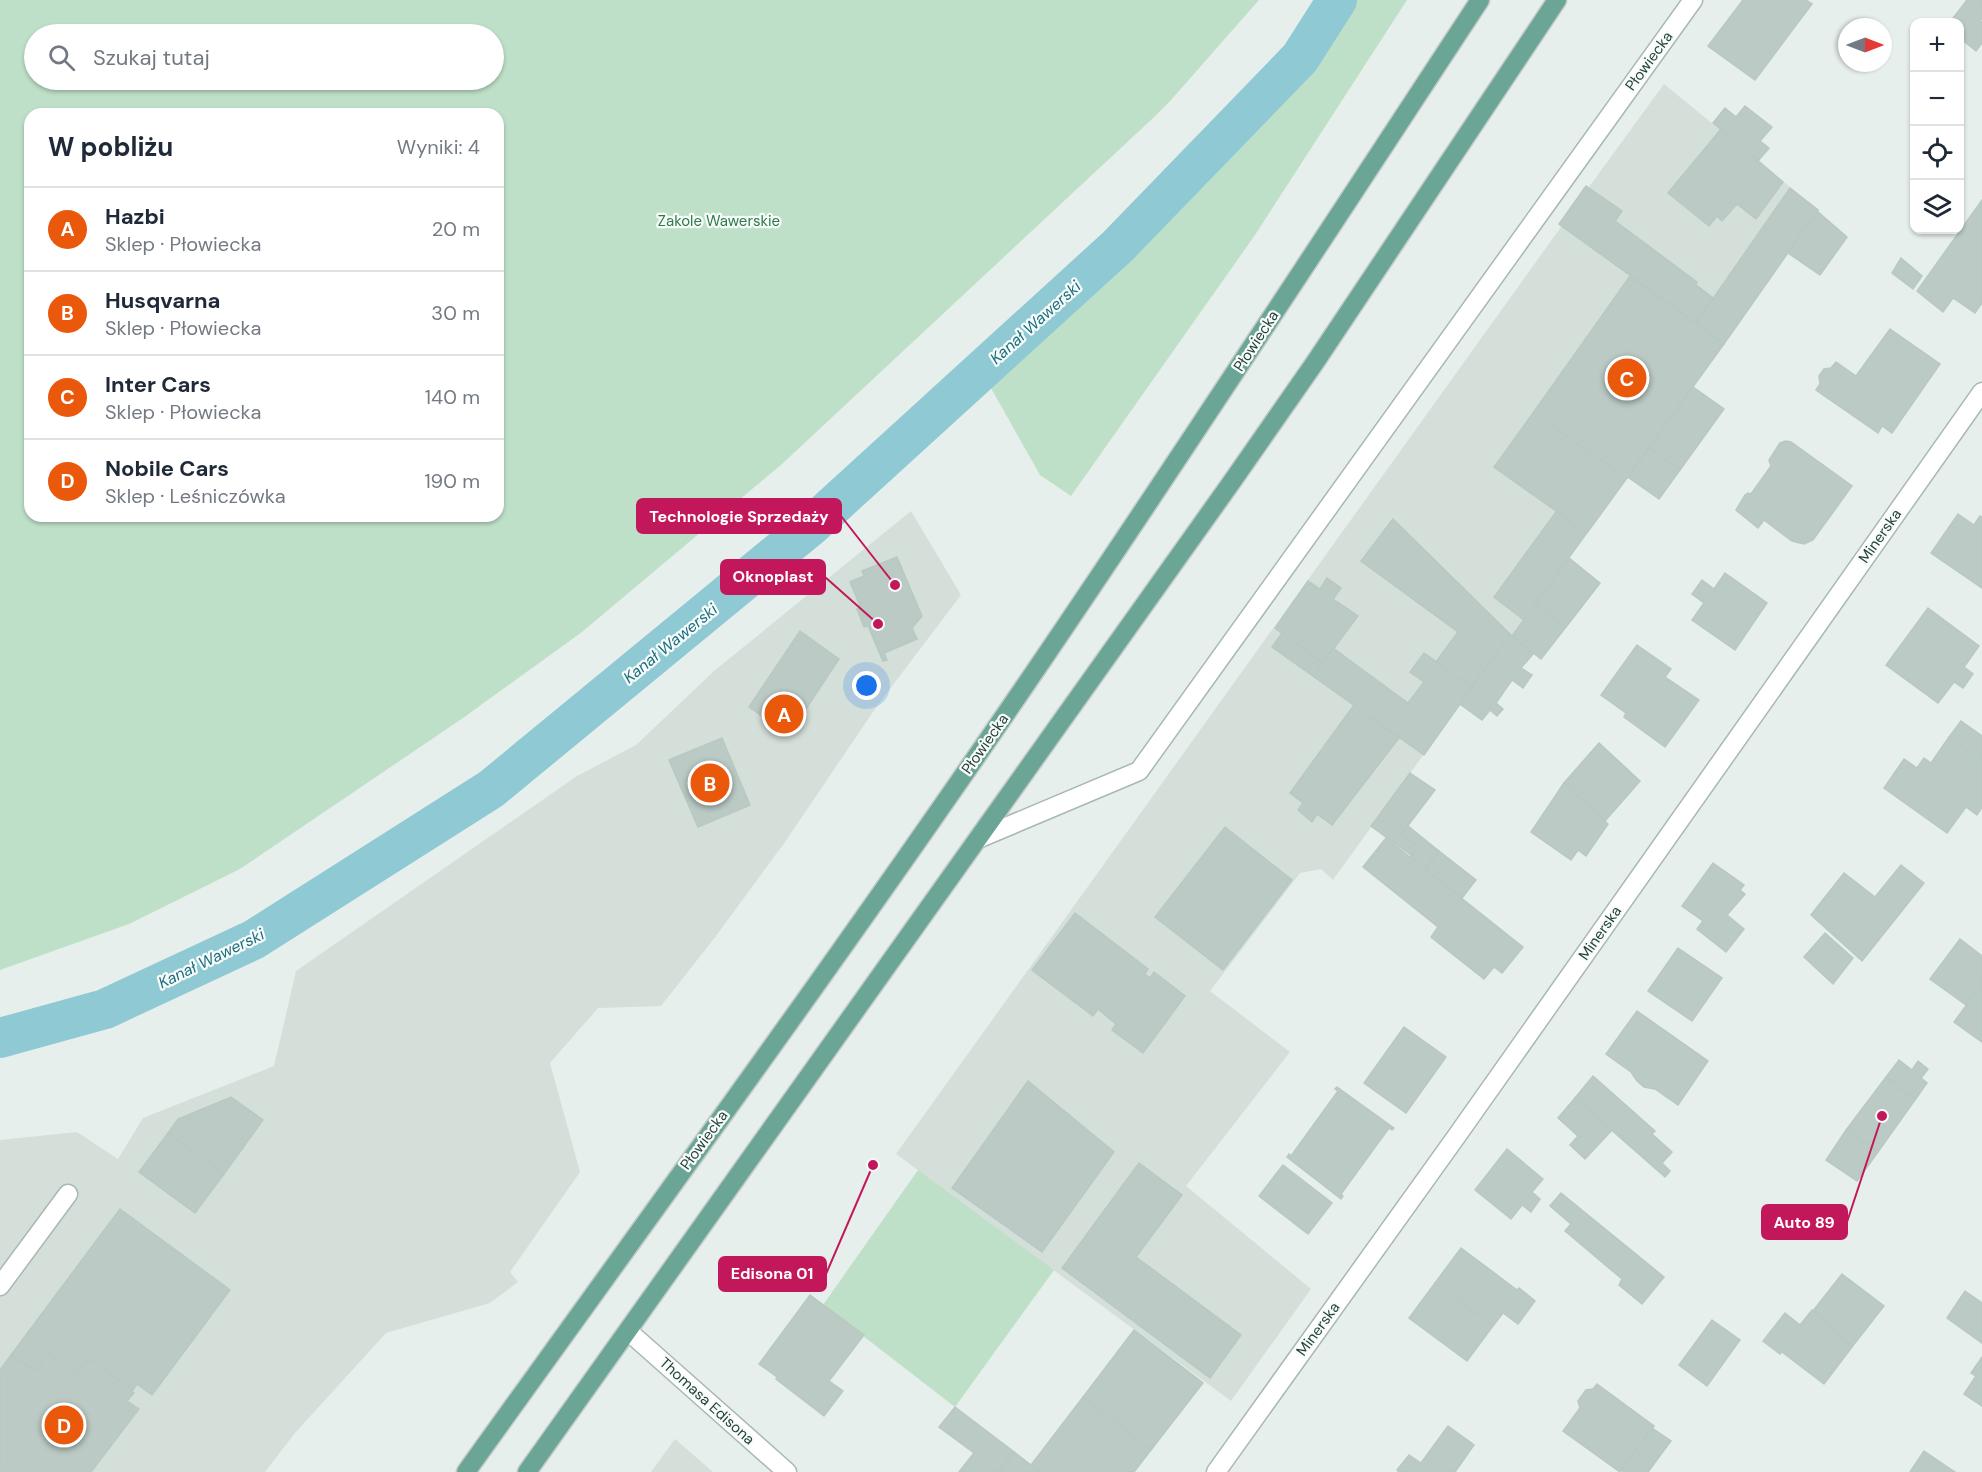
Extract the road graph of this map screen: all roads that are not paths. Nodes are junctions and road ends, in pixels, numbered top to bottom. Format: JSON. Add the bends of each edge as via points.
{"nodes":[{"id":1,"x":1480,"y":0,"type":"edge"},
{"id":2,"x":1557,"y":0,"type":"edge"},
{"id":3,"x":1693,"y":0,"type":"edge"},
{"id":4,"x":1982,"y":392,"type":"edge"},
{"id":5,"x":980,"y":837,"type":"junction"},
{"id":6,"x":68,"y":1194,"type":"dead end"},
{"id":7,"x":0,"y":1286,"type":"edge"},
{"id":8,"x":628,"y":1330,"type":"junction"},
{"id":9,"x":466,"y":1472,"type":"edge"},
{"id":10,"x":527,"y":1472,"type":"edge"},
{"id":11,"x":787,"y":1472,"type":"edge"},
{"id":12,"x":1216,"y":1472,"type":"edge"}],
"edges":[{"from":1,"to":9,"type":"main road","name":"Płowiecka","via":[[1026,684]]},
{"from":2,"to":5,"type":"main road","via":[[1316,361]]},
{"from":3,"to":5,"type":"street","name":"Płowiecka","via":[[1139,771]]},
{"from":4,"to":12,"type":"street","name":"Minerska"},
{"from":5,"to":8,"type":"main road"},
{"from":6,"to":7,"type":"street"},
{"from":8,"to":10,"type":"main road"},
{"from":8,"to":11,"type":"street","name":"Thomasa Edisona"}]}
